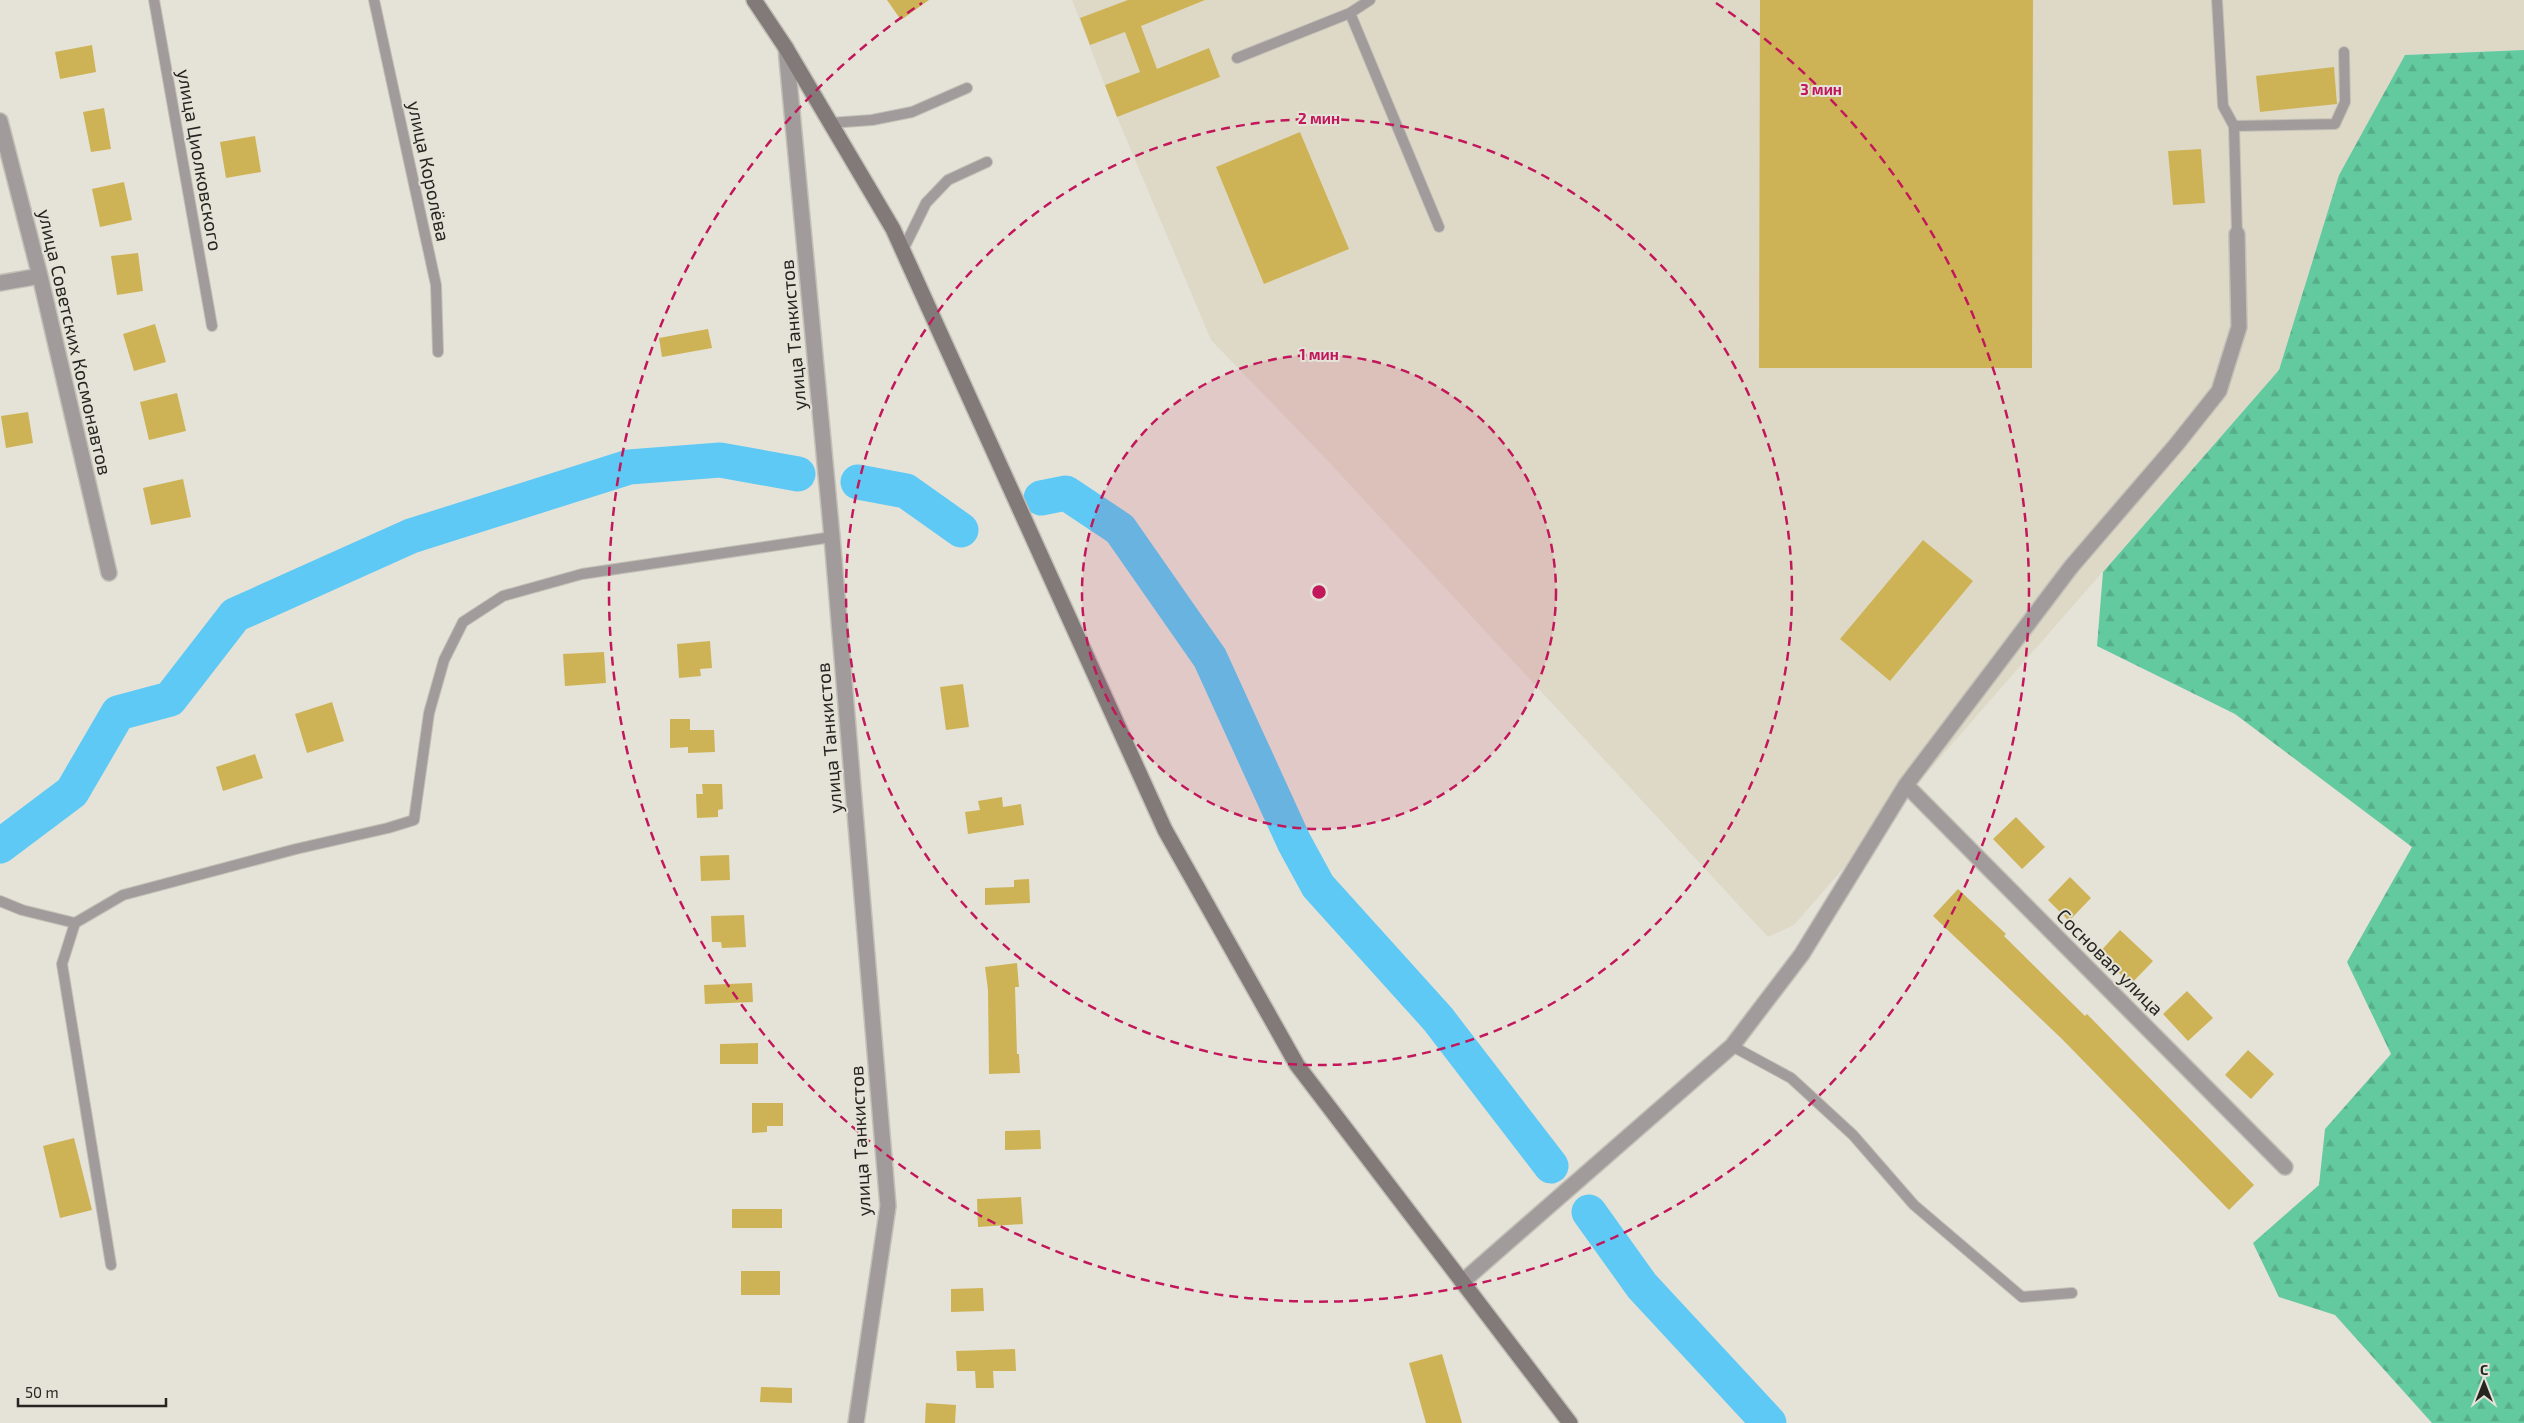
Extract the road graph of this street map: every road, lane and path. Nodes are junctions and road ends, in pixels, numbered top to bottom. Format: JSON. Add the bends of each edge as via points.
{"nodes":[{"id":1,"x":154,"y":0,"type":"edge"},
{"id":2,"x":374,"y":0,"type":"edge"},
{"id":3,"x":754,"y":0,"type":"edge"},
{"id":4,"x":1370,"y":0,"type":"edge"},
{"id":5,"x":2217,"y":0,"type":"edge"},
{"id":6,"x":1350,"y":13,"type":"junction"},
{"id":7,"x":786,"y":48,"type":"junction"},
{"id":8,"x":2344,"y":52,"type":"dead end"},
{"id":9,"x":1237,"y":58,"type":"dead end"},
{"id":10,"x":967,"y":88,"type":"dead end"},
{"id":11,"x":0,"y":121,"type":"edge"},
{"id":12,"x":830,"y":122,"type":"junction"},
{"id":13,"x":2234,"y":126,"type":"junction"},
{"id":14,"x":986,"y":162,"type":"dead end"},
{"id":15,"x":1439,"y":227,"type":"dead end"},
{"id":16,"x":2237,"y":234,"type":"joint"},
{"id":17,"x":903,"y":250,"type":"junction"},
{"id":18,"x":40,"y":276,"type":"junction"},
{"id":19,"x":0,"y":283,"type":"edge"},
{"id":20,"x":212,"y":326,"type":"dead end"},
{"id":21,"x":438,"y":352,"type":"dead end"},
{"id":22,"x":832,"y":537,"type":"junction"},
{"id":23,"x":109,"y":574,"type":"dead end"},
{"id":24,"x":1906,"y":786,"type":"junction"},
{"id":25,"x":0,"y":901,"type":"edge"},
{"id":26,"x":75,"y":923,"type":"junction"},
{"id":27,"x":1732,"y":1046,"type":"junction"},
{"id":28,"x":2285,"y":1167,"type":"dead end"},
{"id":29,"x":111,"y":1265,"type":"dead end"},
{"id":30,"x":1462,"y":1282,"type":"junction"},
{"id":31,"x":2072,"y":1293,"type":"dead end"},
{"id":32,"x":856,"y":1423,"type":"edge"},
{"id":33,"x":1570,"y":1423,"type":"edge"}],
"edges":[{"from":1,"to":20,"type":"lane","name":"улица Циолковского"},
{"from":2,"to":21,"type":"lane","name":"улица Королёва","via":[[436,286]]},
{"from":3,"to":7,"type":"main road"},
{"from":4,"to":6,"type":"lane"},
{"from":5,"to":13,"type":"lane","via":[[2222,106]]},
{"from":6,"to":9,"type":"lane"},
{"from":6,"to":15,"type":"lane"},
{"from":7,"to":12,"type":"main road"},
{"from":7,"to":22,"type":"street","name":"улица Танкистов"},
{"from":8,"to":13,"type":"lane","via":[[2345,102],[2335,124]]},
{"from":10,"to":12,"type":"lane","via":[[912,112],[872,120]]},
{"from":11,"to":18,"type":"street","name":"улица Советских Космонавтов"},
{"from":12,"to":17,"type":"main road"},
{"from":13,"to":16,"type":"lane"},
{"from":14,"to":17,"type":"lane","via":[[948,180],[926,203]]},
{"from":16,"to":24,"type":"street","via":[[2239,327],[2219,391],[2071,567]]},
{"from":17,"to":30,"type":"main road","via":[[1165,830],[1297,1065]]},
{"from":18,"to":19,"type":"street"},
{"from":18,"to":23,"type":"street","name":"улица Советских Космонавтов"},
{"from":22,"to":26,"type":"lane","via":[[582,574],[503,596],[464,622],[444,660],[429,713],[414,820],[123,895]]},
{"from":22,"to":32,"type":"street","name":"улица Танкистов","via":[[888,1206]]},
{"from":24,"to":27,"type":"street","via":[[1802,954]]},
{"from":24,"to":28,"type":"street","name":"Сосновая улица"},
{"from":25,"to":26,"type":"lane"},
{"from":26,"to":29,"type":"lane","via":[[62,964]]},
{"from":27,"to":30,"type":"street"},
{"from":27,"to":31,"type":"lane","via":[[1791,1078],[1853,1135],[1914,1205],[2022,1297]]},
{"from":30,"to":33,"type":"main road"}]}
